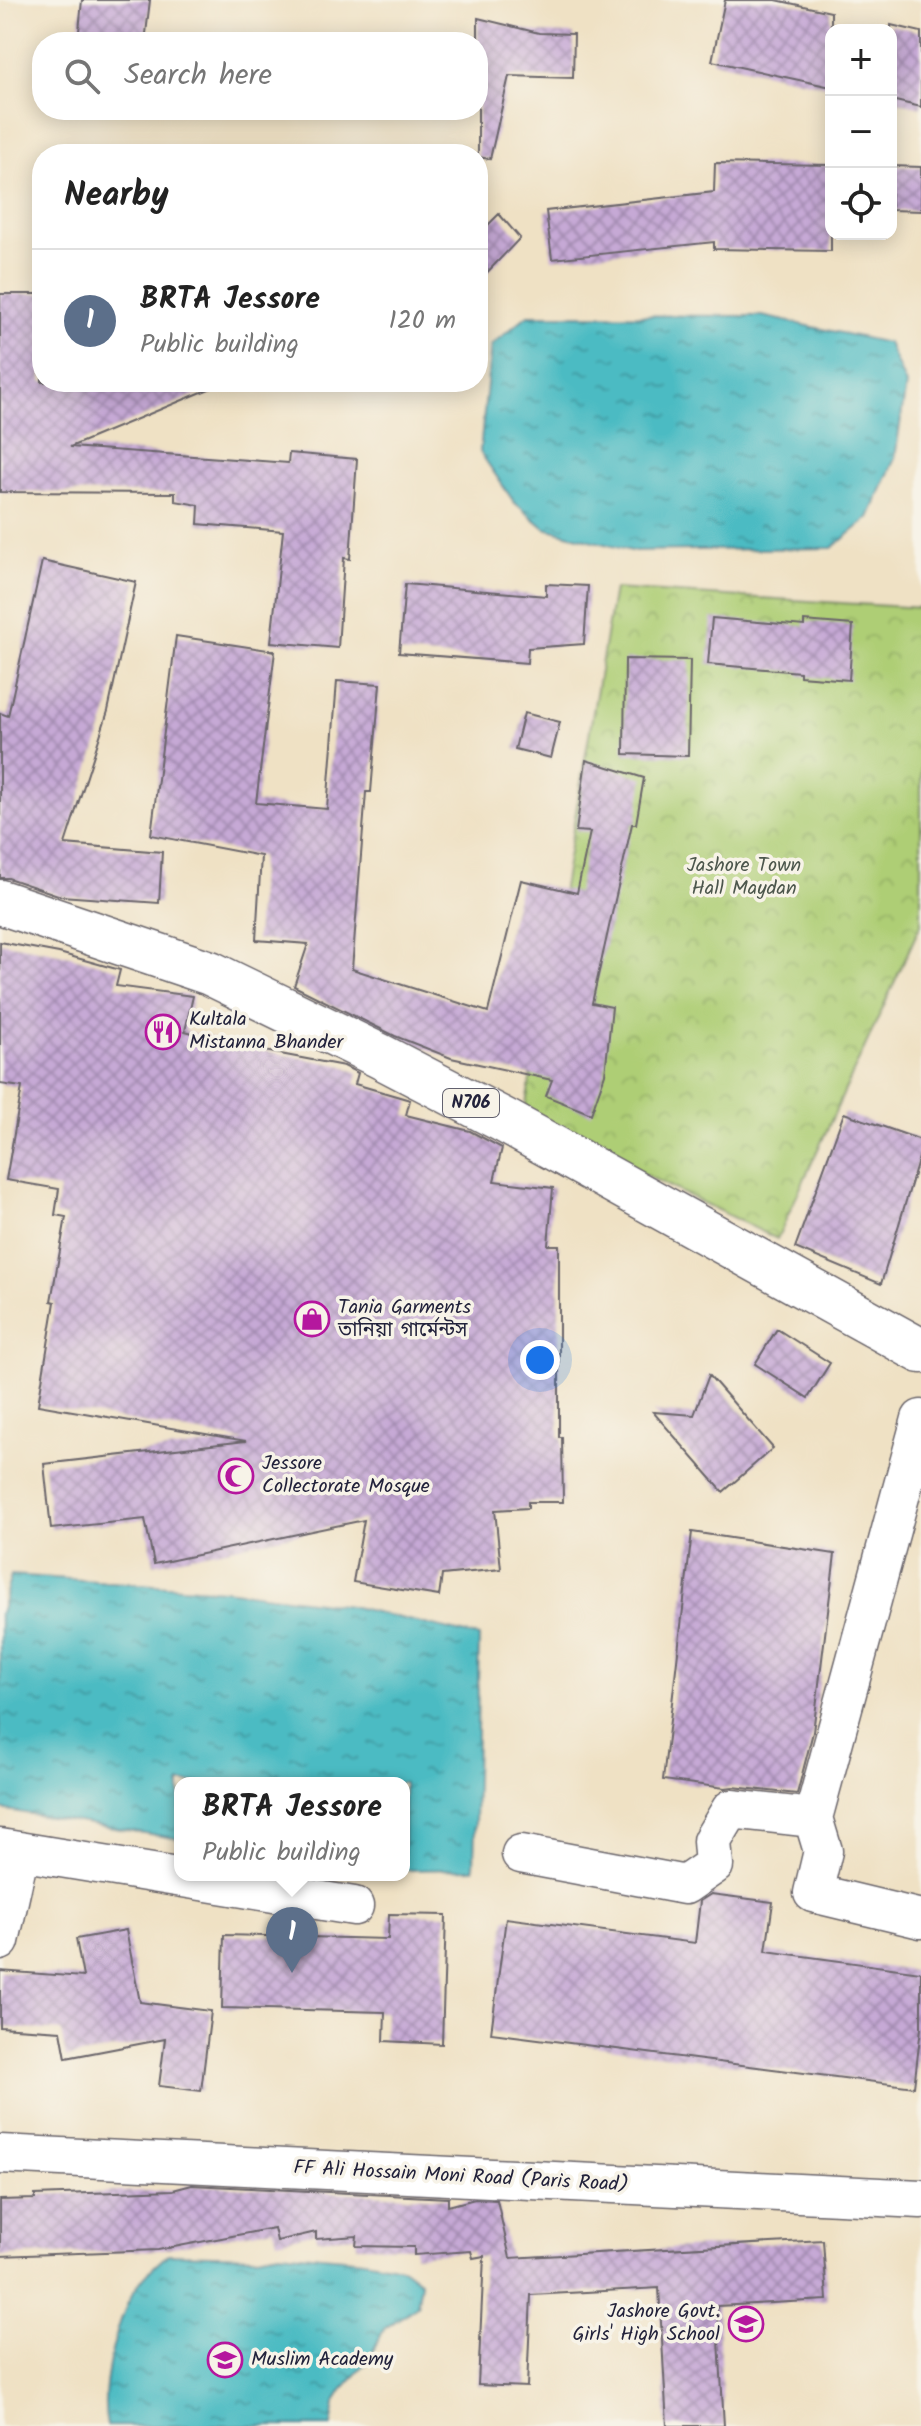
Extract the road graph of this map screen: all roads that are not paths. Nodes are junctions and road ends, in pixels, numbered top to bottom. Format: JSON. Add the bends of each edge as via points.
{"nodes":[{"id":1,"x":0,"y":902,"type":"edge"},
{"id":2,"x":921,"y":1351,"type":"edge"},
{"id":3,"x":921,"y":1419,"type":"edge"},
{"id":4,"x":813,"y":1818,"type":"junction"},
{"id":5,"x":10,"y":1850,"type":"edge"},
{"id":6,"x":521,"y":1854,"type":"dead end"},
{"id":7,"x":174,"y":1877,"type":"edge"},
{"id":8,"x":200,"y":1881,"type":"edge"},
{"id":9,"x":354,"y":1906,"type":"dead end"},
{"id":10,"x":921,"y":1919,"type":"edge"},
{"id":11,"x":0,"y":1941,"type":"edge"},
{"id":12,"x":0,"y":2154,"type":"edge"},
{"id":13,"x":921,"y":2199,"type":"edge"}],
"edges":[{"from":1,"to":2,"type":"highway","number":"N706","via":[[210,973],[252,993],[518,1128]]},
{"from":3,"to":4,"type":"street"},
{"from":4,"to":6,"type":"street","via":[[731,1809],[712,1841],[714,1865],[685,1885]]},
{"from":4,"to":10,"type":"street","via":[[823,1851],[813,1893]]},
{"from":5,"to":7,"type":"street"},
{"from":5,"to":11,"type":"street"},
{"from":8,"to":9,"type":"street"},
{"from":12,"to":13,"type":"street","name":"FF Ali Hossain Moni Road (Paris Road)"}]}
